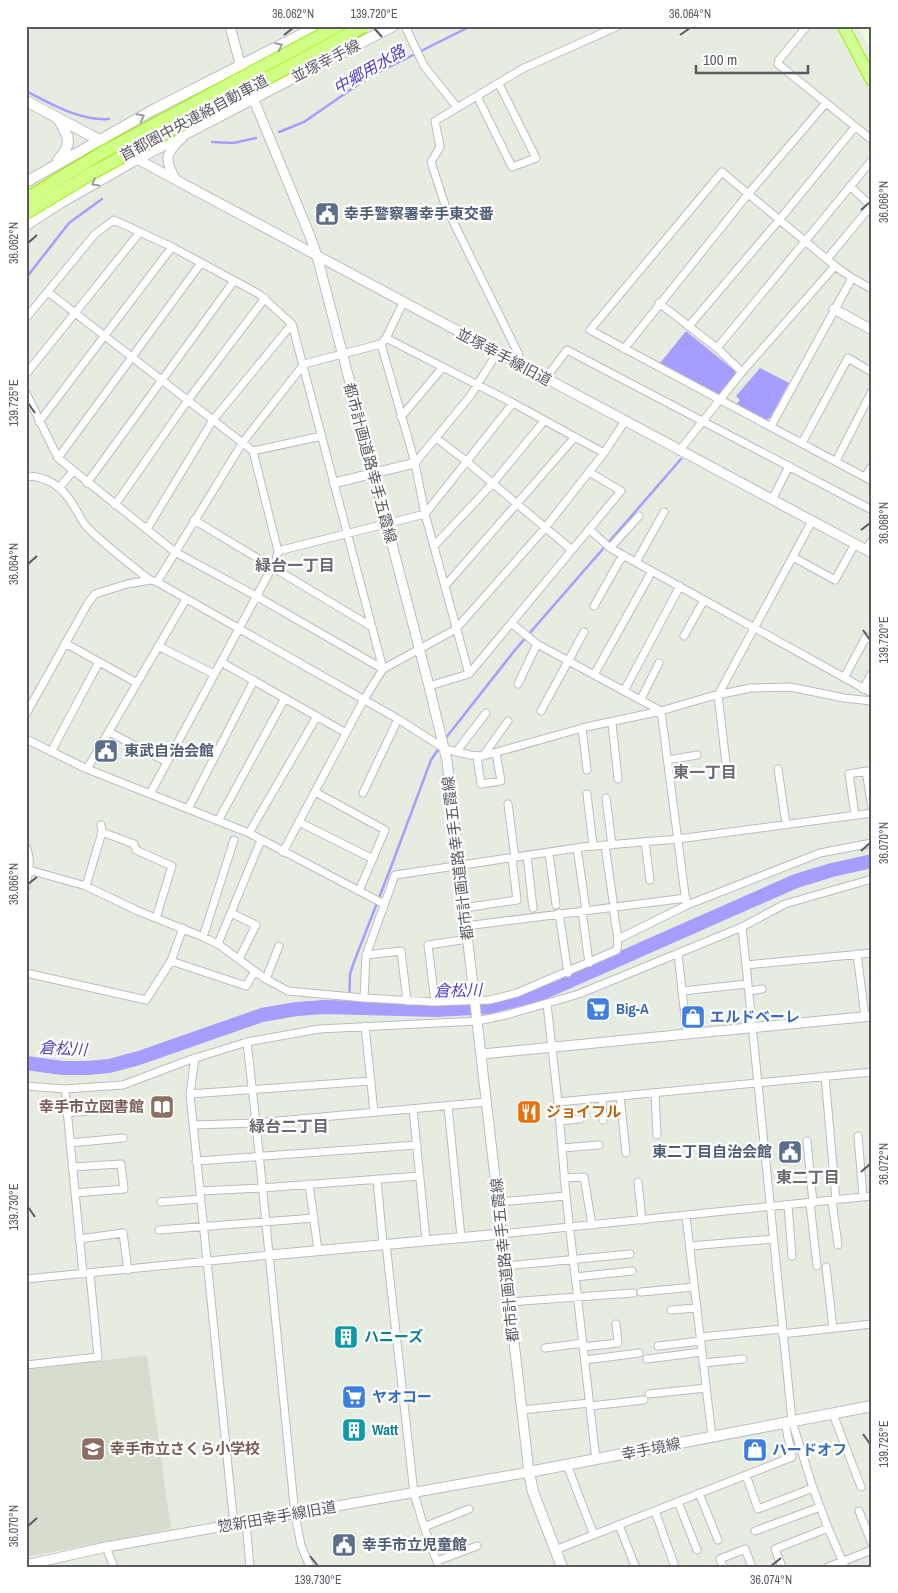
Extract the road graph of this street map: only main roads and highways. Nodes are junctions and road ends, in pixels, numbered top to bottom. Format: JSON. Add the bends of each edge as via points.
{"nodes":[{"id":1,"x":318,"y":26,"type":"edge"},
{"id":2,"x":338,"y":26,"type":"edge"},
{"id":3,"x":364,"y":26,"type":"edge"},
{"id":4,"x":393,"y":26,"type":"edge"},
{"id":5,"x":843,"y":26,"type":"edge"},
{"id":6,"x":356,"y":46,"type":"junction"},
{"id":7,"x":240,"y":66,"type":"junction"},
{"id":8,"x":872,"y":81,"type":"edge"},
{"id":9,"x":26,"y":101,"type":"edge"},
{"id":10,"x":58,"y":118,"type":"junction"},
{"id":11,"x":99,"y":140,"type":"junction"},
{"id":12,"x":137,"y":159,"type":"junction"},
{"id":13,"x":50,"y":167,"type":"junction"},
{"id":14,"x":30,"y":179,"type":"edge"},
{"id":15,"x":26,"y":199,"type":"edge"},
{"id":16,"x":26,"y":213,"type":"edge"},
{"id":17,"x":26,"y":226,"type":"edge"},
{"id":18,"x":872,"y":1406,"type":"edge"},
{"id":19,"x":562,"y":1567,"type":"edge"}],
"edges":[{"from":7,"to":1,"type":"main road","one_way":true},
{"from":2,"to":15,"type":"highway","name":"首都圏中央連絡自動車道","bridge":true,"via":[[98,155]]},
{"from":3,"to":16,"type":"highway","name":"首都圏中央連絡自動車道","bridge":true,"via":[[94,172]]},
{"from":4,"to":6,"type":"main road","name":"並塚幸手線"},
{"from":5,"to":8,"type":"highway"},
{"from":6,"to":7,"type":"main road","via":[[322,58],[297,58],[258,75]]},
{"from":6,"to":12,"type":"main road","name":"並塚幸手線"},
{"from":11,"to":7,"type":"main road","one_way":true},
{"from":9,"to":10,"type":"main road"},
{"from":10,"to":11,"type":"main road"},
{"from":10,"to":13,"type":"main road","via":[[68,141],[66,151]]},
{"from":11,"to":12,"type":"main road"},
{"from":11,"to":13,"type":"main road"},
{"from":12,"to":14,"type":"main road","via":[[110,155],[74,176]]},
{"from":12,"to":17,"type":"main road","name":"並塚幸手線","one_way":true},
{"from":13,"to":14,"type":"main road"},
{"from":18,"to":19,"type":"main road","name":"幸手境線","via":[[529,1472],[533,1492]]}]}
